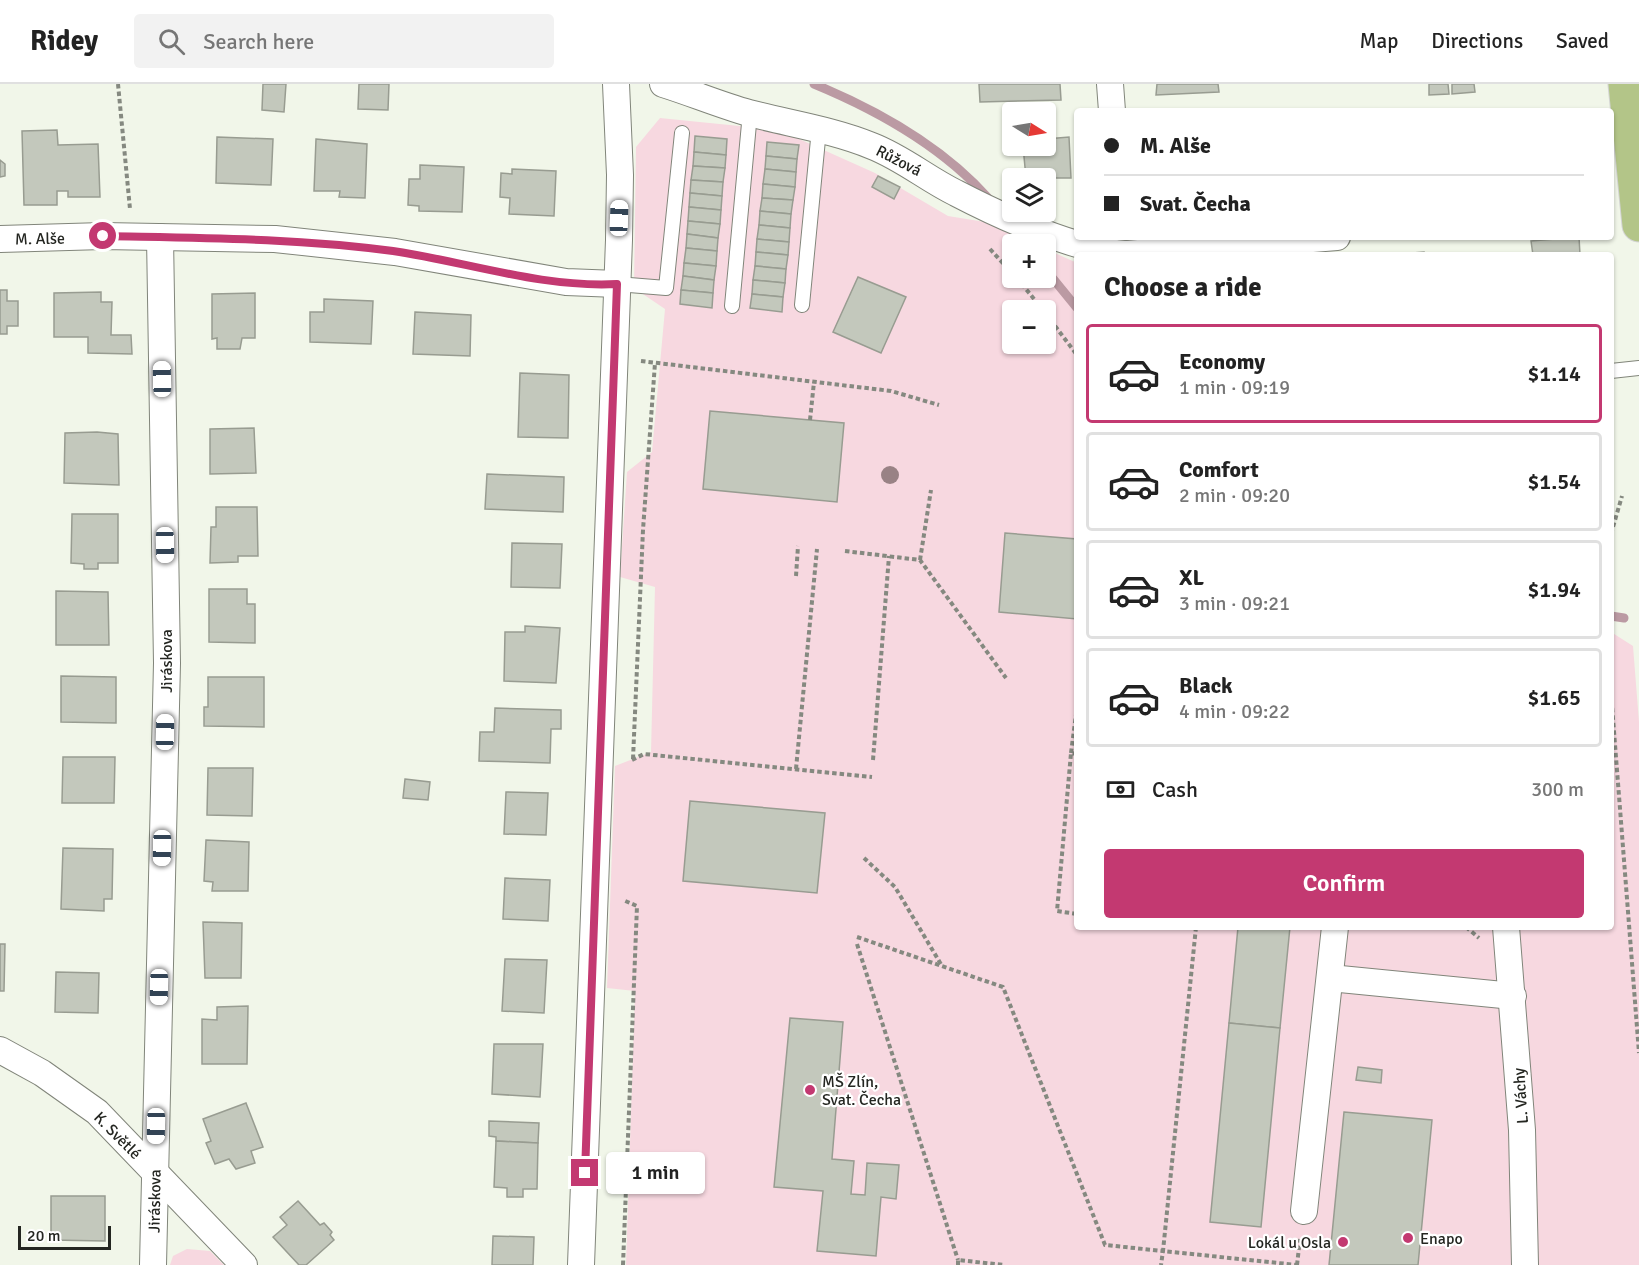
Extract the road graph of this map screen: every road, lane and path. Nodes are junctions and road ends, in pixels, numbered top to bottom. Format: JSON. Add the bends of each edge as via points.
{"nodes":[{"id":1,"x":118,"y":84,"type":"edge"},
{"id":2,"x":616,"y":84,"type":"edge"},
{"id":3,"x":663,"y":84,"type":"edge"},
{"id":4,"x":1110,"y":84,"type":"edge"},
{"id":5,"x":1625,"y":84,"type":"edge"},
{"id":6,"x":1112,"y":108,"type":"edge"},
{"id":7,"x":750,"y":113,"type":"junction"},
{"id":8,"x":819,"y":129,"type":"junction"},
{"id":9,"x":682,"y":133,"type":"dead end"},
{"id":10,"x":130,"y":203,"type":"dead end"},
{"id":11,"x":1639,"y":225,"type":"edge"},
{"id":12,"x":160,"y":237,"type":"junction"},
{"id":13,"x":0,"y":239,"type":"edge"},
{"id":14,"x":1300,"y":240,"type":"edge"},
{"id":15,"x":990,"y":249,"type":"dead end"},
{"id":16,"x":1113,"y":252,"type":"edge"},
{"id":17,"x":1151,"y":252,"type":"edge"},
{"id":18,"x":1002,"y":262,"type":"edge"},
{"id":19,"x":617,"y":284,"type":"junction"},
{"id":20,"x":1025,"y":288,"type":"edge"},
{"id":21,"x":1034,"y":300,"type":"edge"},
{"id":22,"x":801,"y":305,"type":"dead end"},
{"id":23,"x":732,"y":306,"type":"dead end"},
{"id":24,"x":1056,"y":327,"type":"edge"},
{"id":25,"x":1074,"y":350,"type":"edge"},
{"id":26,"x":614,"y":358,"type":"junction"},
{"id":27,"x":655,"y":363,"type":"junction"},
{"id":28,"x":1639,"y":368,"type":"edge"},
{"id":29,"x":1614,"y":370,"type":"edge"},
{"id":30,"x":814,"y":382,"type":"junction"},
{"id":31,"x":939,"y":405,"type":"dead end"},
{"id":32,"x":810,"y":420,"type":"dead end"},
{"id":33,"x":931,"y":490,"type":"dead end"},
{"id":34,"x":1622,"y":496,"type":"dead end"},
{"id":35,"x":1614,"y":524,"type":"edge"},
{"id":36,"x":798,"y":546,"type":"dead end"},
{"id":37,"x":817,"y":549,"type":"dead end"},
{"id":38,"x":845,"y":552,"type":"dead end"},
{"id":39,"x":889,"y":556,"type":"junction"},
{"id":40,"x":920,"y":560,"type":"junction"},
{"id":41,"x":796,"y":576,"type":"dead end"},
{"id":42,"x":1006,"y":678,"type":"dead end"},
{"id":43,"x":1614,"y":732,"type":"edge"},
{"id":44,"x":1074,"y":740,"type":"edge"},
{"id":45,"x":1071,"y":753,"type":"junction"},
{"id":46,"x":1074,"y":754,"type":"edge"},
{"id":47,"x":633,"y":759,"type":"junction"},
{"id":48,"x":873,"y":760,"type":"dead end"},
{"id":49,"x":796,"y":769,"type":"junction"},
{"id":50,"x":599,"y":773,"type":"junction"},
{"id":51,"x":872,"y":777,"type":"dead end"},
{"id":52,"x":864,"y":858,"type":"dead end"},
{"id":53,"x":617,"y":897,"type":"dead end"},
{"id":54,"x":1074,"y":914,"type":"edge"},
{"id":55,"x":1196,"y":930,"type":"edge"},
{"id":56,"x":1335,"y":930,"type":"edge"},
{"id":57,"x":1506,"y":930,"type":"edge"},
{"id":58,"x":857,"y":937,"type":"dead end"},
{"id":59,"x":857,"y":944,"type":"dead end"},
{"id":60,"x":943,"y":967,"type":"junction"},
{"id":61,"x":1330,"y":978,"type":"junction"},
{"id":62,"x":1513,"y":996,"type":"junction"},
{"id":63,"x":0,"y":1050,"type":"edge"},
{"id":64,"x":1639,"y":1053,"type":"edge"},
{"id":65,"x":155,"y":1172,"type":"junction"},
{"id":66,"x":1304,"y":1211,"type":"dead end"},
{"id":67,"x":1163,"y":1251,"type":"junction"},
{"id":68,"x":958,"y":1263,"type":"edge"},
{"id":69,"x":1297,"y":1264,"type":"edge"},
{"id":70,"x":153,"y":1265,"type":"edge"},
{"id":71,"x":244,"y":1265,"type":"edge"},
{"id":72,"x":581,"y":1265,"type":"edge"},
{"id":73,"x":623,"y":1265,"type":"edge"},
{"id":74,"x":1004,"y":1265,"type":"edge"},
{"id":75,"x":1161,"y":1265,"type":"edge"},
{"id":76,"x":1525,"y":1265,"type":"edge"}],
"edges":[{"from":1,"to":10,"type":"path"},
{"from":2,"to":19,"type":"street","via":[[620,175]]},
{"from":3,"to":7,"type":"street","name":"Růžová"},
{"from":4,"to":6,"type":"street"},
{"from":5,"to":11,"type":"main road"},
{"from":7,"to":8,"type":"street","name":"Růžová"},
{"from":7,"to":23,"type":"lane"},
{"from":8,"to":16,"type":"street","name":"Růžová","via":[[874,147],[954,193],[1060,238]]},
{"from":8,"to":22,"type":"lane"},
{"from":9,"to":19,"type":"lane","via":[[666,288]]},
{"from":12,"to":13,"type":"street","name":"M. Alše"},
{"from":12,"to":19,"type":"street","name":"M. Alše","via":[[336,244],[566,282]]},
{"from":12,"to":65,"type":"street","name":"Jiráskova","via":[[167,663]]},
{"from":14,"to":17,"type":"street","name":"Růžová"},
{"from":15,"to":18,"type":"path"},
{"from":19,"to":26,"type":"street"},
{"from":20,"to":21,"type":"path"},
{"from":24,"to":25,"type":"path"},
{"from":26,"to":27,"type":"path"},
{"from":26,"to":50,"type":"street"},
{"from":27,"to":30,"type":"path"},
{"from":27,"to":47,"type":"path"},
{"from":28,"to":29,"type":"lane"},
{"from":30,"to":31,"type":"path","via":[[891,391]]},
{"from":30,"to":32,"type":"path"},
{"from":33,"to":40,"type":"path"},
{"from":34,"to":35,"type":"path"},
{"from":36,"to":41,"type":"path"},
{"from":37,"to":49,"type":"path"},
{"from":38,"to":39,"type":"path"},
{"from":39,"to":40,"type":"path"},
{"from":39,"to":48,"type":"path"},
{"from":40,"to":42,"type":"path"},
{"from":43,"to":64,"type":"path"},
{"from":44,"to":45,"type":"path"},
{"from":45,"to":46,"type":"path"},
{"from":45,"to":54,"type":"path","via":[[1057,911]]},
{"from":47,"to":49,"type":"path","via":[[644,754]]},
{"from":47,"to":50,"type":"path"},
{"from":49,"to":51,"type":"path"},
{"from":50,"to":72,"type":"street"},
{"from":52,"to":60,"type":"path","via":[[895,887]]},
{"from":53,"to":73,"type":"path","via":[[637,906]]},
{"from":55,"to":67,"type":"path"},
{"from":56,"to":61,"type":"street"},
{"from":57,"to":62,"type":"street","name":"L. Váchy"},
{"from":58,"to":60,"type":"path"},
{"from":59,"to":68,"type":"path"},
{"from":60,"to":67,"type":"path","via":[[1003,987],[1105,1245]]},
{"from":61,"to":62,"type":"street"},
{"from":61,"to":66,"type":"street"},
{"from":62,"to":76,"type":"street","name":"L. Váchy","via":[[1522,1130]]},
{"from":63,"to":65,"type":"street","name":"K. Světlé","via":[[42,1073],[97,1112]]},
{"from":65,"to":70,"type":"street","name":"Jiráskova"},
{"from":65,"to":71,"type":"street","name":"K. Světlé"},
{"from":67,"to":69,"type":"path"},
{"from":67,"to":75,"type":"path"},
{"from":68,"to":74,"type":"path"}]}
